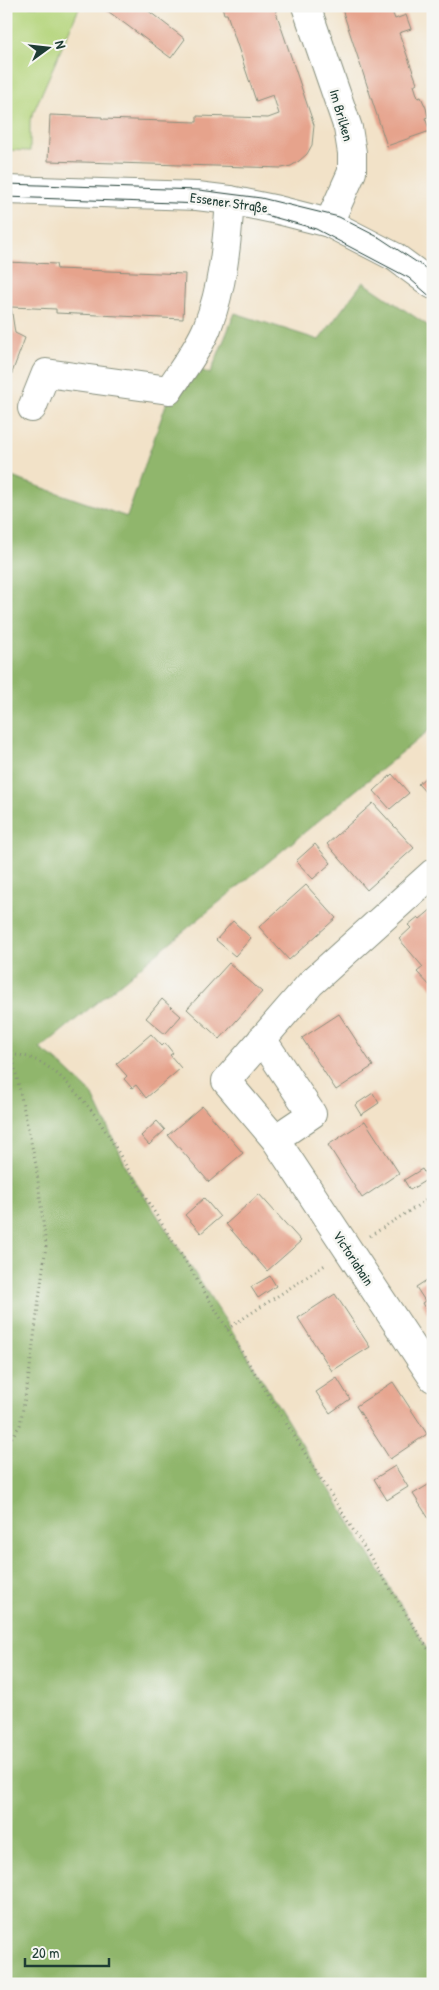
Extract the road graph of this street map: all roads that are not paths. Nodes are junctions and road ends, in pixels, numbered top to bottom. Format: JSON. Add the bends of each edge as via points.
{"nodes":[{"id":1,"x":306,"y":6,"type":"edge"},
{"id":2,"x":6,"y":190,"type":"edge"},
{"id":3,"x":230,"y":200,"type":"junction"},
{"id":4,"x":329,"y":223,"type":"junction"},
{"id":5,"x":433,"y":285,"type":"edge"},
{"id":6,"x":32,"y":408,"type":"dead end"},
{"id":7,"x":433,"y":873,"type":"edge"},
{"id":8,"x":262,"y":1039,"type":"junction"},
{"id":9,"x":275,"y":1139,"type":"junction"},
{"id":10,"x":433,"y":1377,"type":"edge"}],
"edges":[{"from":1,"to":4,"type":"street","name":"Im Brilken","via":[[348,128],[352,153],[352,172]]},
{"from":2,"to":3,"type":"street","name":"Essener Straße","via":[[197,196]]},
{"from":3,"to":4,"type":"street","name":"Essener Straße"},
{"from":3,"to":6,"type":"street","via":[[220,283],[207,328],[169,390],[46,373]]},
{"from":4,"to":5,"type":"street","name":"Essener Straße","via":[[395,258]]},
{"from":7,"to":8,"type":"street","name":"Victoriahain","via":[[311,983]]},
{"from":8,"to":9,"type":"street","name":"Victoriahain","via":[[226,1081]]},
{"from":8,"to":9,"type":"street","via":[[312,1114]]},
{"from":9,"to":10,"type":"street","name":"Victoriahain"}]}
